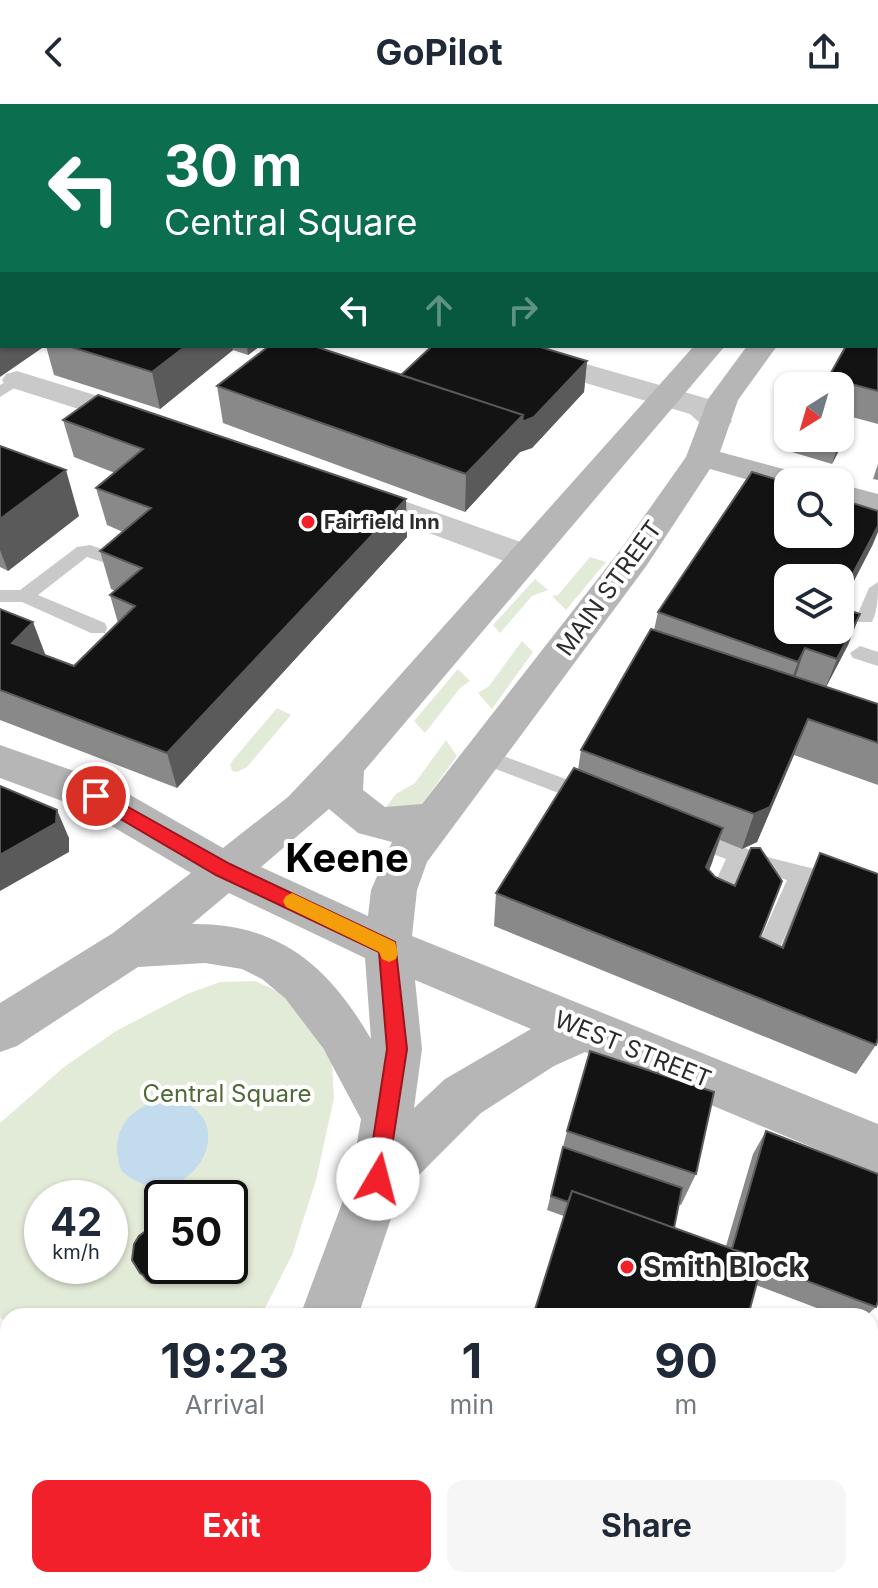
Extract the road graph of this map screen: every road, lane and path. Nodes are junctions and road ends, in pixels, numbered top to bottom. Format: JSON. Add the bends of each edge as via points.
{"nodes":[{"id":1,"x":498,"y":348,"type":"edge"},
{"id":2,"x":708,"y":348,"type":"edge"},
{"id":3,"x":761,"y":348,"type":"edge"},
{"id":4,"x":44,"y":361,"type":"dead end"},
{"id":5,"x":9,"y":386,"type":"edge"},
{"id":6,"x":666,"y":398,"type":"junction"},
{"id":7,"x":716,"y":421,"type":"junction"},
{"id":8,"x":179,"y":433,"type":"edge"},
{"id":9,"x":702,"y":457,"type":"junction"},
{"id":10,"x":774,"y":477,"type":"edge"},
{"id":11,"x":321,"y":482,"type":"edge"},
{"id":12,"x":854,"y":498,"type":"edge"},
{"id":13,"x":878,"y":505,"type":"edge"},
{"id":14,"x":525,"y":556,"type":"junction"},
{"id":15,"x":128,"y":564,"type":"edge"},
{"id":16,"x":878,"y":588,"type":"edge"},
{"id":17,"x":0,"y":596,"type":"edge"},
{"id":18,"x":24,"y":596,"type":"junction"},
{"id":19,"x":865,"y":618,"type":"dead end"},
{"id":20,"x":98,"y":628,"type":"dead end"},
{"id":21,"x":482,"y":756,"type":"junction"},
{"id":22,"x":0,"y":761,"type":"edge"},
{"id":23,"x":343,"y":768,"type":"junction"},
{"id":24,"x":607,"y":804,"type":"edge"},
{"id":25,"x":435,"y":817,"type":"junction"},
{"id":26,"x":666,"y":827,"type":"edge"},
{"id":27,"x":739,"y":856,"type":"junction"},
{"id":28,"x":223,"y":870,"type":"junction"},
{"id":29,"x":801,"y":875,"type":"junction"},
{"id":30,"x":878,"y":894,"type":"edge"},
{"id":31,"x":718,"y":900,"type":"edge"},
{"id":32,"x":130,"y":947,"type":"junction"},
{"id":33,"x":388,"y":947,"type":"junction"},
{"id":34,"x":762,"y":962,"type":"edge"},
{"id":35,"x":584,"y":1029,"type":"junction"},
{"id":36,"x":0,"y":1030,"type":"edge"},
{"id":37,"x":387,"y":1117,"type":"junction"},
{"id":38,"x":878,"y":1150,"type":"edge"},
{"id":39,"x":378,"y":1179,"type":"junction"},
{"id":40,"x":332,"y":1308,"type":"edge"}],
"edges":[{"from":1,"to":6,"type":"street"},
{"from":2,"to":6,"type":"main road"},
{"from":3,"to":7,"type":"main road","name":"MAIN STREET","via":[[723,399]]},
{"from":4,"to":5,"type":"street"},
{"from":5,"to":8,"type":"street"},
{"from":6,"to":7,"type":"street","via":[[701,407]]},
{"from":6,"to":14,"type":"main road"},
{"from":7,"to":9,"type":"main road","name":"MAIN STREET"},
{"from":9,"to":10,"type":"main road"},
{"from":9,"to":21,"type":"main road","name":"MAIN STREET","via":[[630,562]]},
{"from":11,"to":14,"type":"street"},
{"from":12,"to":13,"type":"main road"},
{"from":14,"to":23,"type":"main road"},
{"from":15,"to":18,"type":"lane","via":[[83,551]]},
{"from":16,"to":19,"type":"lane"},
{"from":17,"to":18,"type":"lane"},
{"from":18,"to":20,"type":"lane"},
{"from":21,"to":24,"type":"lane"},
{"from":21,"to":25,"type":"main road","name":"MAIN STREET"},
{"from":22,"to":28,"type":"main road","via":[[96,796]]},
{"from":23,"to":25,"type":"main road","via":[[342,795],[354,810],[377,823],[400,827]]},
{"from":23,"to":28,"type":"main road","via":[[303,809]]},
{"from":25,"to":33,"type":"main road","name":"MAIN STREET","via":[[408,854],[394,890]]},
{"from":26,"to":27,"type":"lane"},
{"from":27,"to":29,"type":"lane"},
{"from":27,"to":31,"type":"lane"},
{"from":28,"to":32,"type":"main road"},
{"from":28,"to":33,"type":"main road"},
{"from":29,"to":30,"type":"lane"},
{"from":29,"to":34,"type":"lane"},
{"from":32,"to":36,"type":"main road"},
{"from":32,"to":37,"type":"main road","via":[[217,944],[260,954],[300,979],[327,1007]]},
{"from":33,"to":35,"type":"main road","name":"WEST STREET"},
{"from":33,"to":37,"type":"main road","via":[[397,1049]]},
{"from":35,"to":38,"type":"main road","name":"WEST STREET"},
{"from":35,"to":39,"type":"main road","via":[[536,1050],[463,1096]]},
{"from":37,"to":39,"type":"main road"},
{"from":39,"to":40,"type":"main road"}]}
